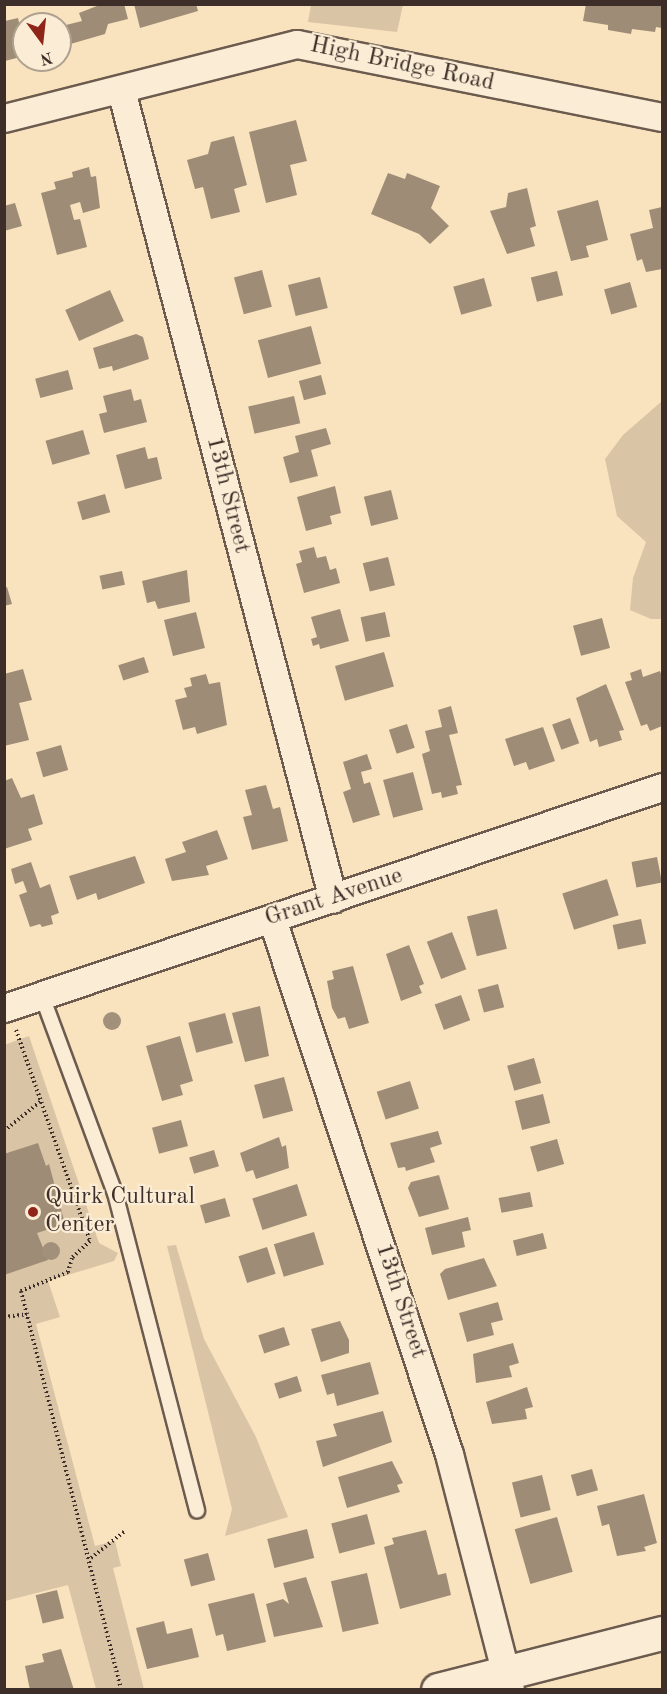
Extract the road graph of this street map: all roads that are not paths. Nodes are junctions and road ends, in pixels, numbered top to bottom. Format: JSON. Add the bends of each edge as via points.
{"nodes":[{"id":1,"x":121,"y":90,"type":"junction"},
{"id":2,"x":663,"y":117,"type":"edge"},
{"id":3,"x":4,"y":118,"type":"edge"},
{"id":4,"x":663,"y":787,"type":"edge"},
{"id":5,"x":333,"y":898,"type":"junction"},
{"id":6,"x":272,"y":919,"type":"junction"},
{"id":7,"x":42,"y":996,"type":"junction"},
{"id":8,"x":6,"y":1008,"type":"edge"},
{"id":9,"x":197,"y":1511,"type":"dead end"},
{"id":10,"x":663,"y":1633,"type":"edge"},
{"id":11,"x":508,"y":1681,"type":"edge"},
{"id":12,"x":438,"y":1689,"type":"edge"}],
"edges":[{"from":1,"to":2,"type":"street","name":"High Bridge Road","via":[[297,44]]},
{"from":1,"to":3,"type":"street","name":"High Bridge Road"},
{"from":1,"to":5,"type":"street","name":"13th Street"},
{"from":4,"to":5,"type":"street","name":"Grant Avenue"},
{"from":5,"to":6,"type":"street","name":"Grant Avenue"},
{"from":6,"to":7,"type":"street","name":"Grant Avenue"},
{"from":6,"to":11,"type":"street","name":"13th Street","via":[[449,1454]]},
{"from":7,"to":8,"type":"street","name":"Grant Avenue"},
{"from":7,"to":9,"type":"lane","via":[[114,1193]]},
{"from":10,"to":11,"type":"street"},
{"from":11,"to":12,"type":"street"}]}
